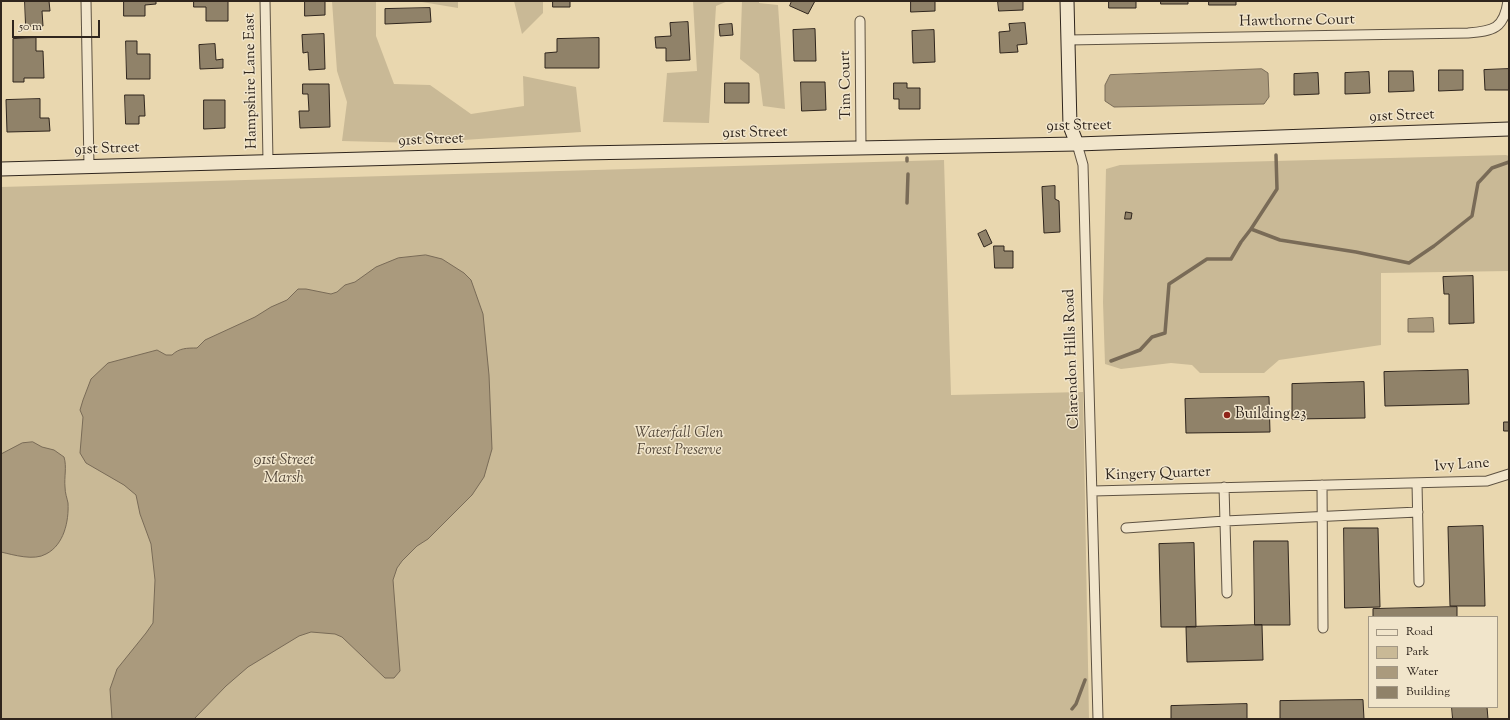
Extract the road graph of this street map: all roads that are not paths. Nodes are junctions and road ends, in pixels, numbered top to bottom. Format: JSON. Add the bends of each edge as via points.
{"nodes":[{"id":1,"x":86,"y":1,"type":"edge"},
{"id":2,"x":265,"y":1,"type":"edge"},
{"id":3,"x":1067,"y":1,"type":"edge"},
{"id":4,"x":1508,"y":1,"type":"edge"},
{"id":5,"x":860,"y":21,"type":"dead end"},
{"id":6,"x":1068,"y":40,"type":"junction"},
{"id":7,"x":1509,"y":129,"type":"edge"},
{"id":8,"x":1077,"y":144,"type":"junction"},
{"id":9,"x":862,"y":148,"type":"junction"},
{"id":10,"x":268,"y":161,"type":"junction"},
{"id":11,"x":89,"y":166,"type":"junction"},
{"id":12,"x":1,"y":169,"type":"edge"},
{"id":13,"x":1509,"y":474,"type":"edge"},
{"id":14,"x":1417,"y":483,"type":"junction"},
{"id":15,"x":1322,"y":485,"type":"junction"},
{"id":16,"x":1224,"y":487,"type":"junction"},
{"id":17,"x":1093,"y":491,"type":"junction"},
{"id":18,"x":1418,"y":512,"type":"junction"},
{"id":19,"x":1322,"y":516,"type":"junction"},
{"id":20,"x":1225,"y":521,"type":"junction"},
{"id":21,"x":1126,"y":528,"type":"dead end"},
{"id":22,"x":1419,"y":582,"type":"dead end"},
{"id":23,"x":1227,"y":593,"type":"dead end"},
{"id":24,"x":1323,"y":628,"type":"dead end"},
{"id":25,"x":1098,"y":719,"type":"edge"}],
"edges":[{"from":1,"to":11,"type":"street"},
{"from":2,"to":10,"type":"street","name":"Hampshire Lane East"},
{"from":3,"to":6,"type":"main road","name":"Clarendon Hills Road"},
{"from":4,"to":6,"type":"street","name":"Hawthorne Court","via":[[1506,13],[1499,24],[1488,31],[1468,33]]},
{"from":5,"to":9,"type":"street","name":"Tim Court"},
{"from":6,"to":8,"type":"main road","name":"Clarendon Hills Road","via":[[1070,126]]},
{"from":7,"to":8,"type":"main road","name":"91st Street"},
{"from":8,"to":9,"type":"main road","name":"91st Street"},
{"from":8,"to":17,"type":"street","name":"Clarendon Hills Road","via":[[1083,165]]},
{"from":9,"to":10,"type":"main road","name":"91st Street"},
{"from":10,"to":11,"type":"main road","name":"91st Street"},
{"from":11,"to":12,"type":"main road","name":"91st Street"},
{"from":13,"to":14,"type":"street","name":"Ivy Lane","via":[[1487,481]]},
{"from":14,"to":15,"type":"street","name":"Kingery Quarter"},
{"from":14,"to":18,"type":"street"},
{"from":15,"to":16,"type":"street","name":"Kingery Quarter"},
{"from":15,"to":19,"type":"street"},
{"from":16,"to":17,"type":"street","name":"Kingery Quarter"},
{"from":16,"to":20,"type":"street","name":"Kingery Quarter"},
{"from":17,"to":25,"type":"street","name":"Clarendon Hills Road"},
{"from":18,"to":19,"type":"street"},
{"from":18,"to":22,"type":"street"},
{"from":19,"to":20,"type":"street"},
{"from":19,"to":24,"type":"street"},
{"from":20,"to":21,"type":"street"},
{"from":20,"to":23,"type":"street","name":"Kingery Quarter"}]}
